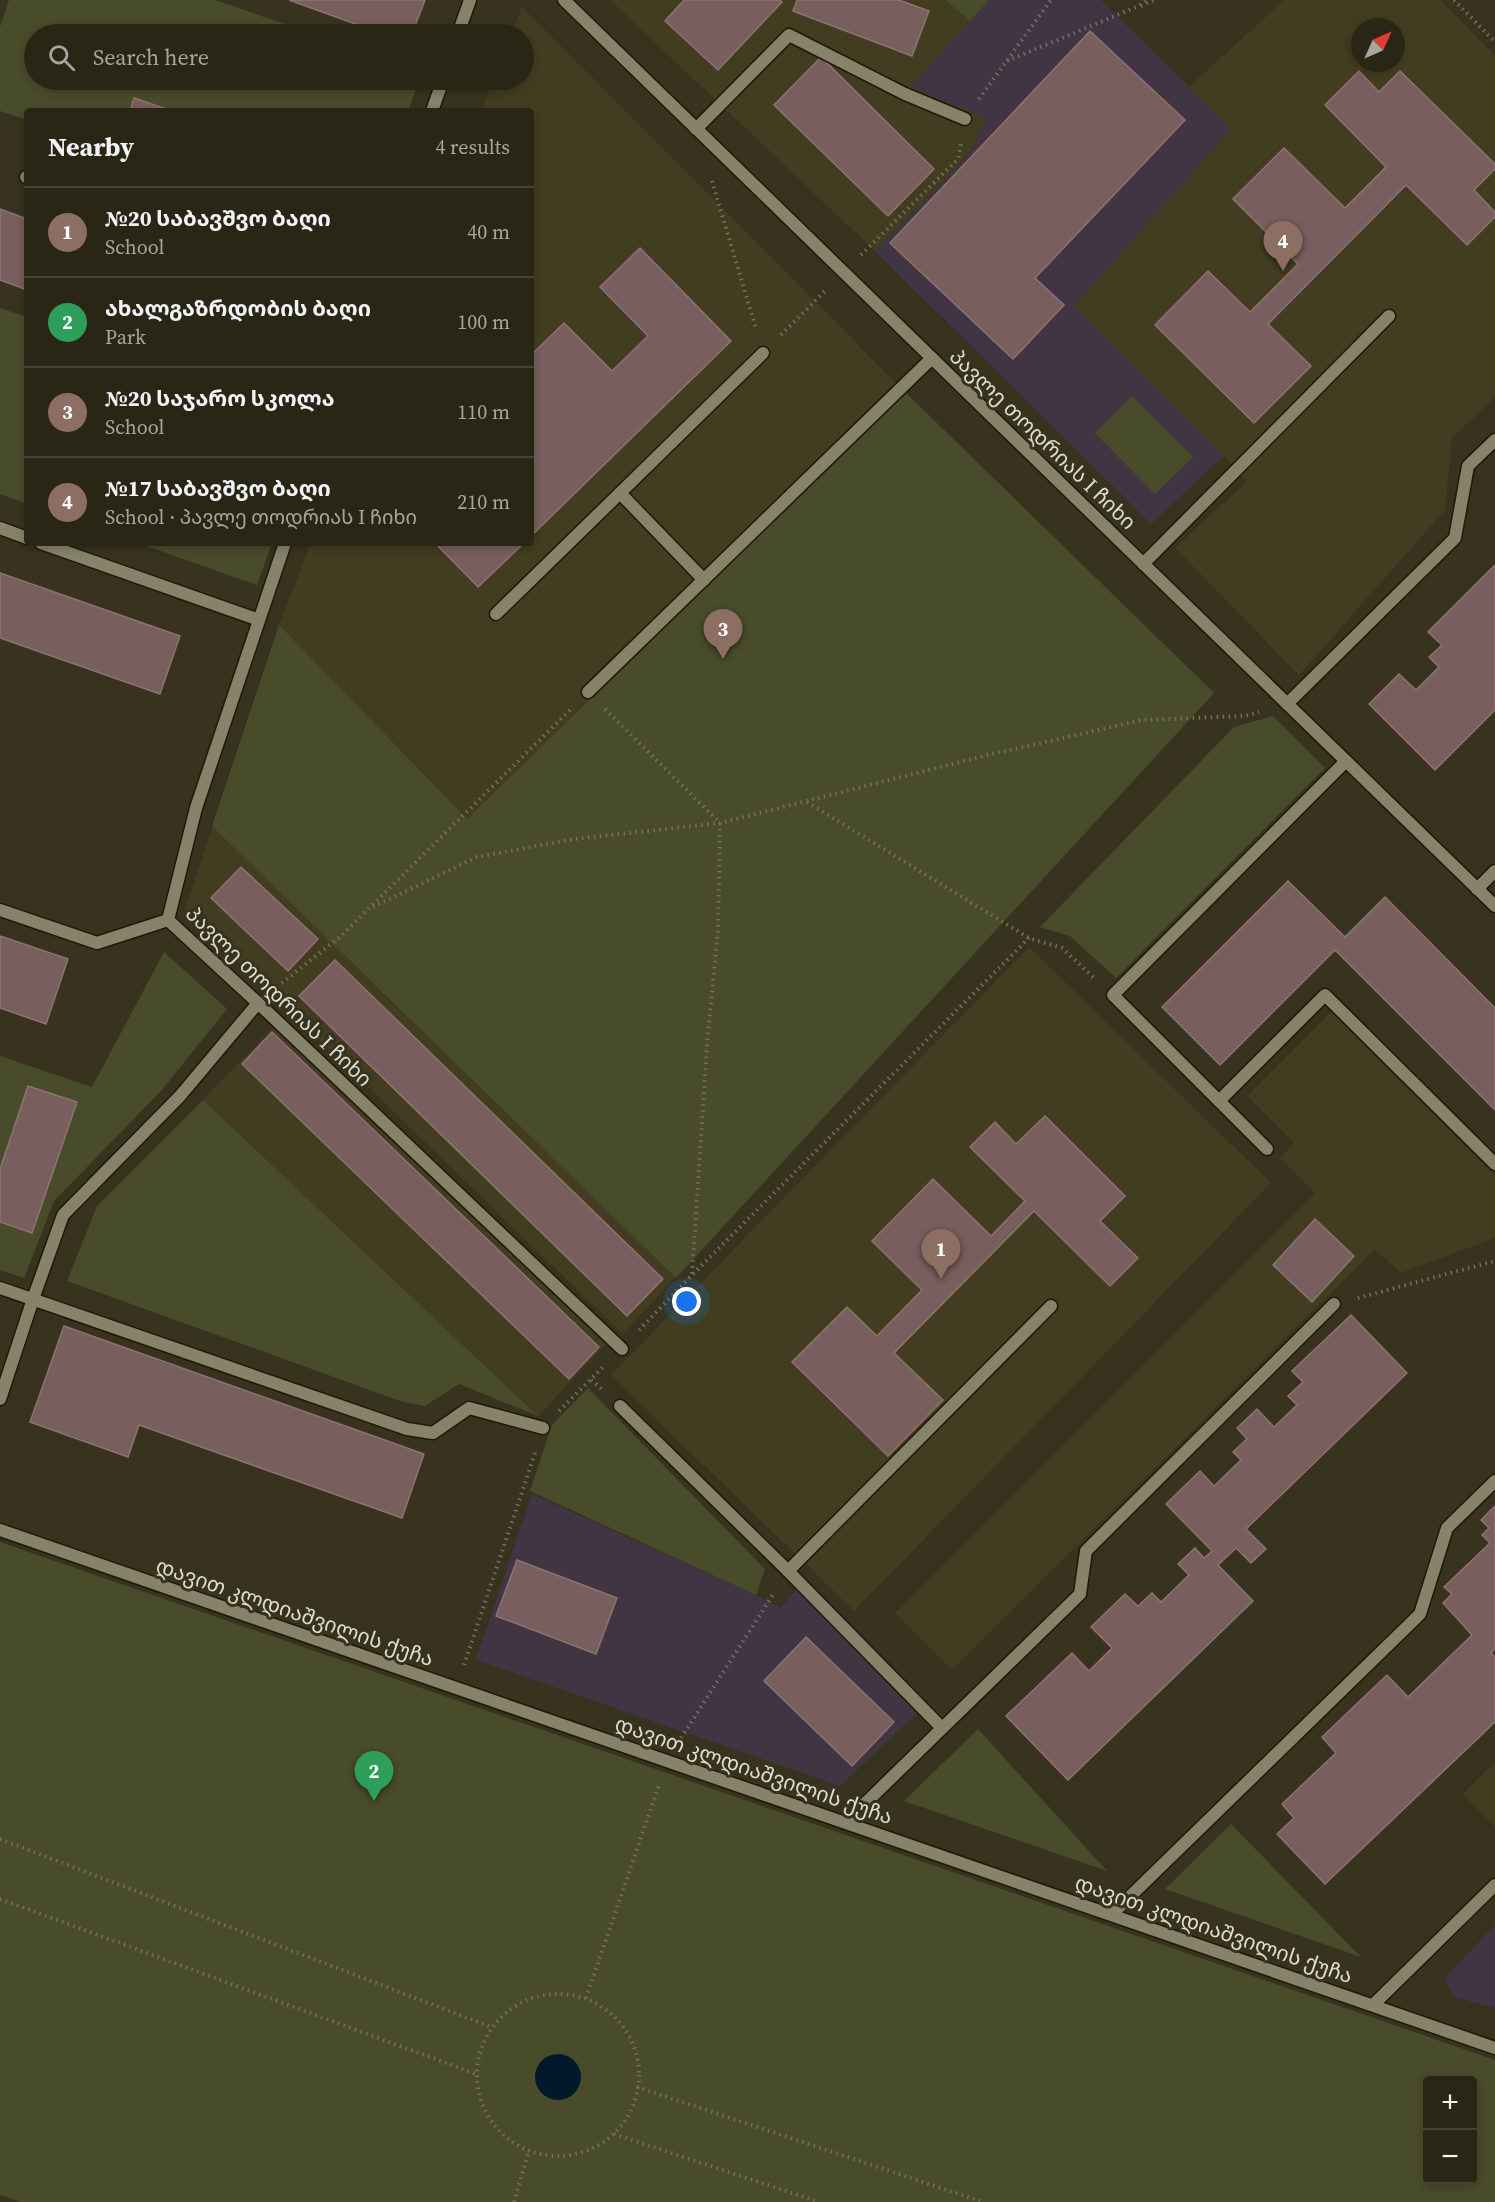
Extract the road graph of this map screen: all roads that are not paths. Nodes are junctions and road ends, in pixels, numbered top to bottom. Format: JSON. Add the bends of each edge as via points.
{"nodes":[{"id":1,"x":470,"y":0,"type":"edge"},
{"id":2,"x":564,"y":0,"type":"edge"},
{"id":3,"x":462,"y":24,"type":"edge"},
{"id":4,"x":439,"y":90,"type":"edge"},
{"id":5,"x":433,"y":108,"type":"edge"},
{"id":6,"x":965,"y":119,"type":"dead end"},
{"id":7,"x":696,"y":129,"type":"junction"},
{"id":8,"x":1389,"y":316,"type":"dead end"},
{"id":9,"x":763,"y":353,"type":"road end"},
{"id":10,"x":932,"y":358,"type":"junction"},
{"id":11,"x":1495,"y":440,"type":"edge"},
{"id":12,"x":620,"y":493,"type":"junction"},
{"id":13,"x":0,"y":528,"type":"edge"},
{"id":14,"x":24,"y":537,"type":"edge"},
{"id":15,"x":49,"y":546,"type":"edge"},
{"id":16,"x":284,"y":546,"type":"edge"},
{"id":17,"x":1143,"y":564,"type":"junction"},
{"id":18,"x":704,"y":580,"type":"junction"},
{"id":19,"x":496,"y":614,"type":"dead end"},
{"id":20,"x":259,"y":620,"type":"junction"},
{"id":21,"x":588,"y":692,"type":"road end"},
{"id":22,"x":1287,"y":704,"type":"junction"},
{"id":23,"x":1346,"y":761,"type":"junction"},
{"id":24,"x":1495,"y":871,"type":"edge"},
{"id":25,"x":1477,"y":889,"type":"junction"},
{"id":26,"x":1495,"y":906,"type":"edge"},
{"id":27,"x":0,"y":910,"type":"edge"},
{"id":28,"x":168,"y":920,"type":"junction"},
{"id":29,"x":258,"y":1003,"type":"junction"},
{"id":30,"x":1219,"y":1101,"type":"junction"},
{"id":31,"x":1267,"y":1149,"type":"dead end"},
{"id":32,"x":1495,"y":1164,"type":"edge"},
{"id":33,"x":0,"y":1288,"type":"edge"},
{"id":34,"x":33,"y":1299,"type":"junction"},
{"id":35,"x":1334,"y":1304,"type":"road end"},
{"id":36,"x":1051,"y":1306,"type":"dead end"},
{"id":37,"x":622,"y":1349,"type":"road end"},
{"id":38,"x":0,"y":1399,"type":"edge"},
{"id":39,"x":620,"y":1406,"type":"dead end"},
{"id":40,"x":543,"y":1428,"type":"road end"},
{"id":41,"x":1495,"y":1481,"type":"edge"},
{"id":42,"x":0,"y":1530,"type":"edge"},
{"id":43,"x":788,"y":1571,"type":"junction"},
{"id":44,"x":942,"y":1728,"type":"junction"},
{"id":45,"x":846,"y":1822,"type":"junction"},
{"id":46,"x":1495,"y":1885,"type":"edge"},
{"id":47,"x":1112,"y":1914,"type":"junction"},
{"id":48,"x":1373,"y":2005,"type":"junction"},
{"id":49,"x":1495,"y":2048,"type":"edge"}],
"edges":[{"from":1,"to":3,"type":"street"},
{"from":2,"to":7,"type":"street","name":"პავლე თოდრიას I ჩიხი"},
{"from":4,"to":5,"type":"street"},
{"from":6,"to":7,"type":"street","via":[[789,36]]},
{"from":7,"to":10,"type":"street","name":"პავლე თოდრიას I ჩიხი"},
{"from":8,"to":17,"type":"street"},
{"from":9,"to":12,"type":"street"},
{"from":10,"to":17,"type":"street","name":"პავლე თოდრიას I ჩიხი"},
{"from":10,"to":18,"type":"street"},
{"from":11,"to":22,"type":"street","via":[[1468,466],[1455,538]]},
{"from":12,"to":18,"type":"street"},
{"from":12,"to":19,"type":"street"},
{"from":13,"to":14,"type":"street"},
{"from":15,"to":20,"type":"street"},
{"from":16,"to":20,"type":"street","name":"პავლე თოდრიას I ჩიხი"},
{"from":17,"to":22,"type":"street","name":"პავლე თოდრიას I ჩიხი"},
{"from":18,"to":21,"type":"street"},
{"from":20,"to":28,"type":"street","name":"პავლე თოდრიას I ჩიხი","via":[[196,808]]},
{"from":22,"to":23,"type":"street","name":"პავლე თოდრიას I ჩიხი"},
{"from":23,"to":25,"type":"street","name":"პავლე თოდრიას I ჩიხი"},
{"from":23,"to":30,"type":"street","via":[[1113,995]]},
{"from":24,"to":25,"type":"street"},
{"from":25,"to":26,"type":"street","name":"პავლე თოდრიას I ჩიხი"},
{"from":27,"to":28,"type":"street","via":[[98,944]]},
{"from":28,"to":29,"type":"street","name":"პავლე თოდრიას I ჩიხი"},
{"from":29,"to":34,"type":"street","via":[[180,1096],[63,1215]]},
{"from":29,"to":37,"type":"street","name":"პავლე თოდრიას I ჩიხი"},
{"from":30,"to":31,"type":"street"},
{"from":30,"to":32,"type":"street","via":[[1325,995]]},
{"from":33,"to":34,"type":"street"},
{"from":34,"to":38,"type":"street"},
{"from":34,"to":40,"type":"street","via":[[407,1429],[433,1433],[469,1408]]},
{"from":35,"to":44,"type":"street","via":[[1086,1551],[1080,1594]]},
{"from":36,"to":43,"type":"street"},
{"from":39,"to":43,"type":"street"},
{"from":41,"to":47,"type":"street","via":[[1447,1528],[1420,1614]]},
{"from":42,"to":45,"type":"street","name":"დავით კლდიაშვილის ქუჩა"},
{"from":43,"to":44,"type":"street"},
{"from":44,"to":45,"type":"street"},
{"from":45,"to":47,"type":"street","name":"დავით კლდიაშვილის ქუჩა"},
{"from":46,"to":48,"type":"street"},
{"from":47,"to":48,"type":"street","name":"დავით კლდიაშვილის ქუჩა"},
{"from":48,"to":49,"type":"street","name":"დავით კლდიაშვილის ქუჩა"}]}
